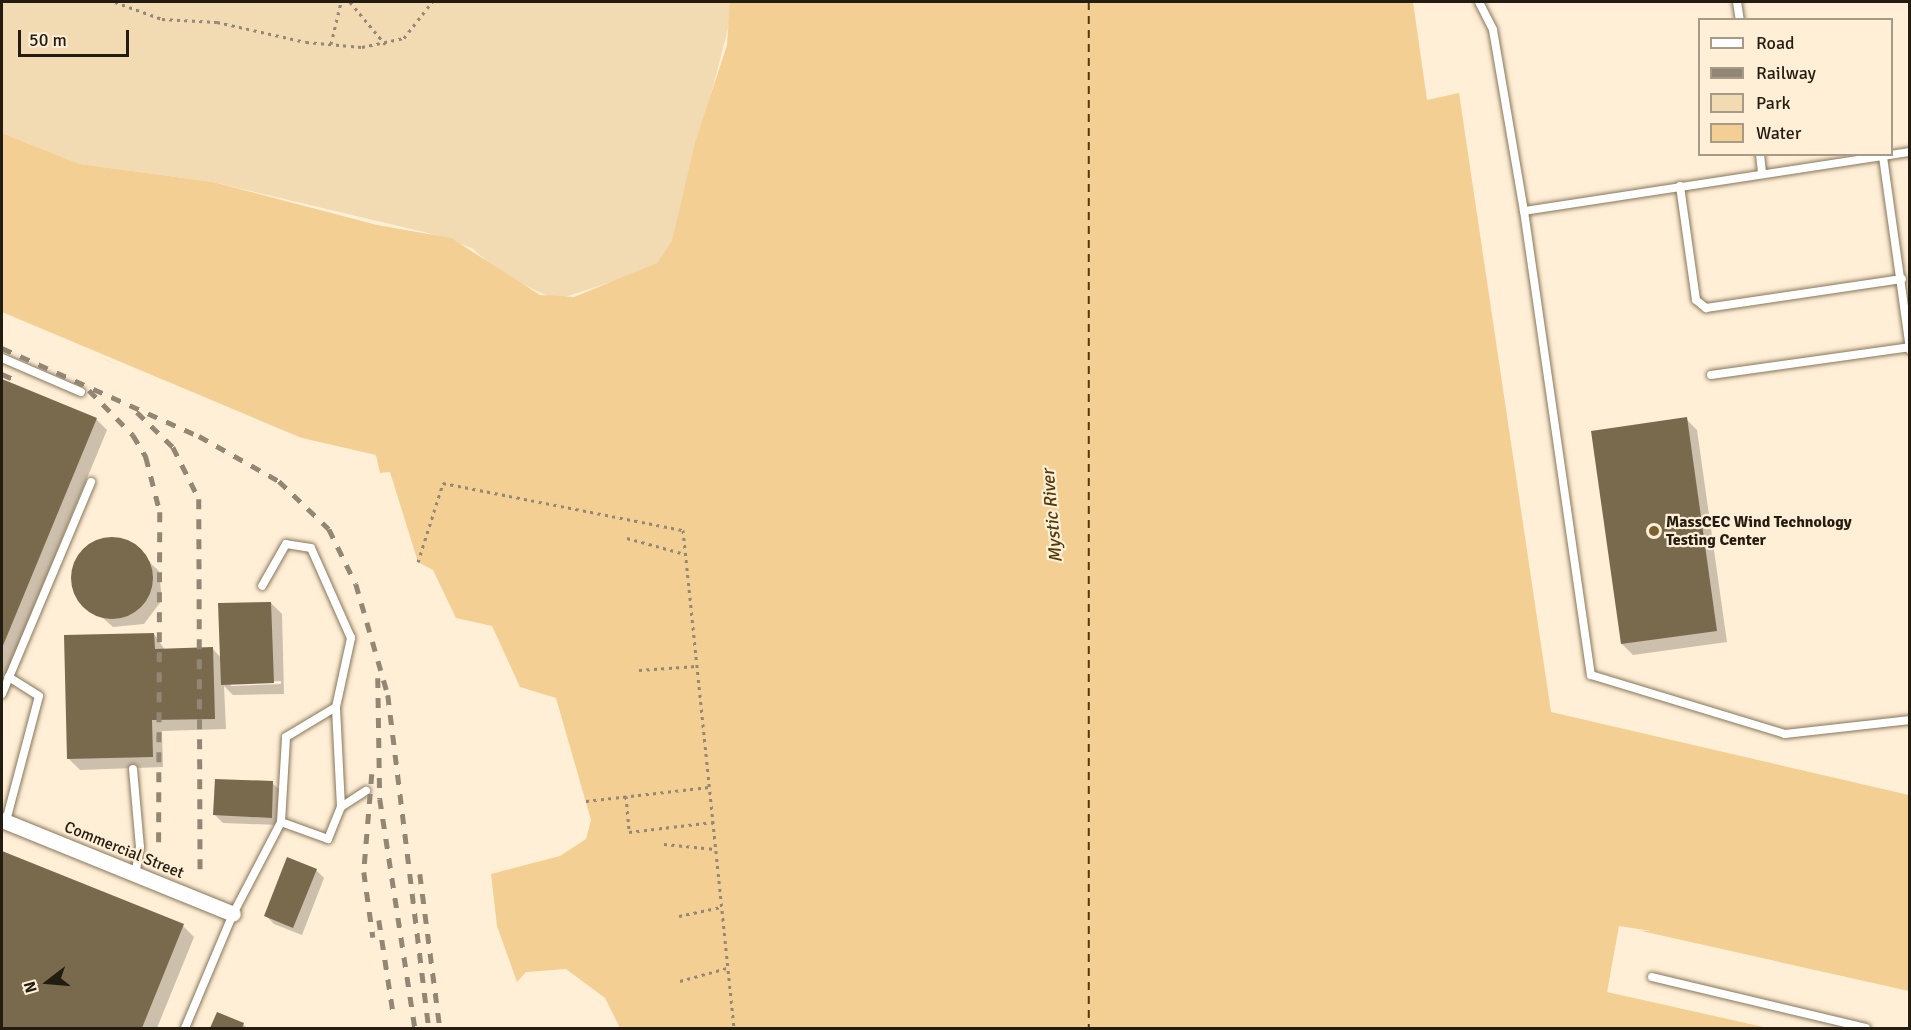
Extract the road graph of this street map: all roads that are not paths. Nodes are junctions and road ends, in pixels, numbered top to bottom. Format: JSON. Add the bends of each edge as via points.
{"nodes":[{"id":1,"x":1479,"y":2,"type":"edge"},
{"id":2,"x":1737,"y":2,"type":"edge"},
{"id":3,"x":1740,"y":18,"type":"edge"},
{"id":4,"x":1910,"y":152,"type":"edge"},
{"id":5,"x":1893,"y":155,"type":"edge"},
{"id":6,"x":1760,"y":156,"type":"edge"},
{"id":7,"x":1883,"y":156,"type":"joint"},
{"id":8,"x":1762,"y":173,"type":"junction"},
{"id":9,"x":1680,"y":186,"type":"junction"},
{"id":10,"x":1524,"y":211,"type":"junction"},
{"id":11,"x":1902,"y":279,"type":"junction"},
{"id":12,"x":1909,"y":348,"type":"edge"},
{"id":13,"x":2,"y":358,"type":"edge"},
{"id":14,"x":1711,"y":375,"type":"dead end"},
{"id":15,"x":81,"y":392,"type":"dead end"},
{"id":16,"x":91,"y":482,"type":"dead end"},
{"id":17,"x":262,"y":586,"type":"dead end"},
{"id":18,"x":9,"y":677,"type":"junction"},
{"id":19,"x":2,"y":694,"type":"edge"},
{"id":20,"x":336,"y":707,"type":"junction"},
{"id":21,"x":1910,"y":720,"type":"edge"},
{"id":22,"x":133,"y":769,"type":"dead end"},
{"id":23,"x":366,"y":791,"type":"dead end"},
{"id":24,"x":341,"y":807,"type":"junction"},
{"id":25,"x":4,"y":820,"type":"edge"},
{"id":26,"x":281,"y":822,"type":"junction"},
{"id":27,"x":135,"y":874,"type":"junction"},
{"id":28,"x":233,"y":914,"type":"junction"},
{"id":29,"x":1652,"y":977,"type":"dead end"},
{"id":30,"x":184,"y":1029,"type":"edge"},
{"id":31,"x":1866,"y":1029,"type":"edge"}],
"edges":[{"from":1,"to":10,"type":"lane","via":[[1494,30]]},
{"from":2,"to":3,"type":"lane"},
{"from":4,"to":5,"type":"lane"},
{"from":6,"to":8,"type":"lane"},
{"from":7,"to":8,"type":"lane"},
{"from":7,"to":11,"type":"lane"},
{"from":8,"to":9,"type":"lane"},
{"from":9,"to":10,"type":"lane"},
{"from":9,"to":11,"type":"lane","via":[[1696,300],[1706,308]]},
{"from":10,"to":21,"type":"lane","via":[[1591,675],[1785,734]]},
{"from":11,"to":12,"type":"lane"},
{"from":12,"to":14,"type":"lane"},
{"from":13,"to":15,"type":"lane"},
{"from":16,"to":18,"type":"lane"},
{"from":17,"to":20,"type":"lane","via":[[286,544],[311,549],[351,638]]},
{"from":18,"to":19,"type":"lane"},
{"from":18,"to":25,"type":"lane","via":[[39,696]]},
{"from":20,"to":24,"type":"lane"},
{"from":20,"to":26,"type":"lane","via":[[286,737]]},
{"from":22,"to":27,"type":"lane","via":[[140,848]]},
{"from":23,"to":24,"type":"lane"},
{"from":24,"to":26,"type":"lane","via":[[328,840]]},
{"from":25,"to":27,"type":"street","name":"Commercial Street"},
{"from":26,"to":28,"type":"lane"},
{"from":27,"to":28,"type":"street","name":"Commercial Street"},
{"from":28,"to":30,"type":"lane"},
{"from":29,"to":31,"type":"lane"}]}
